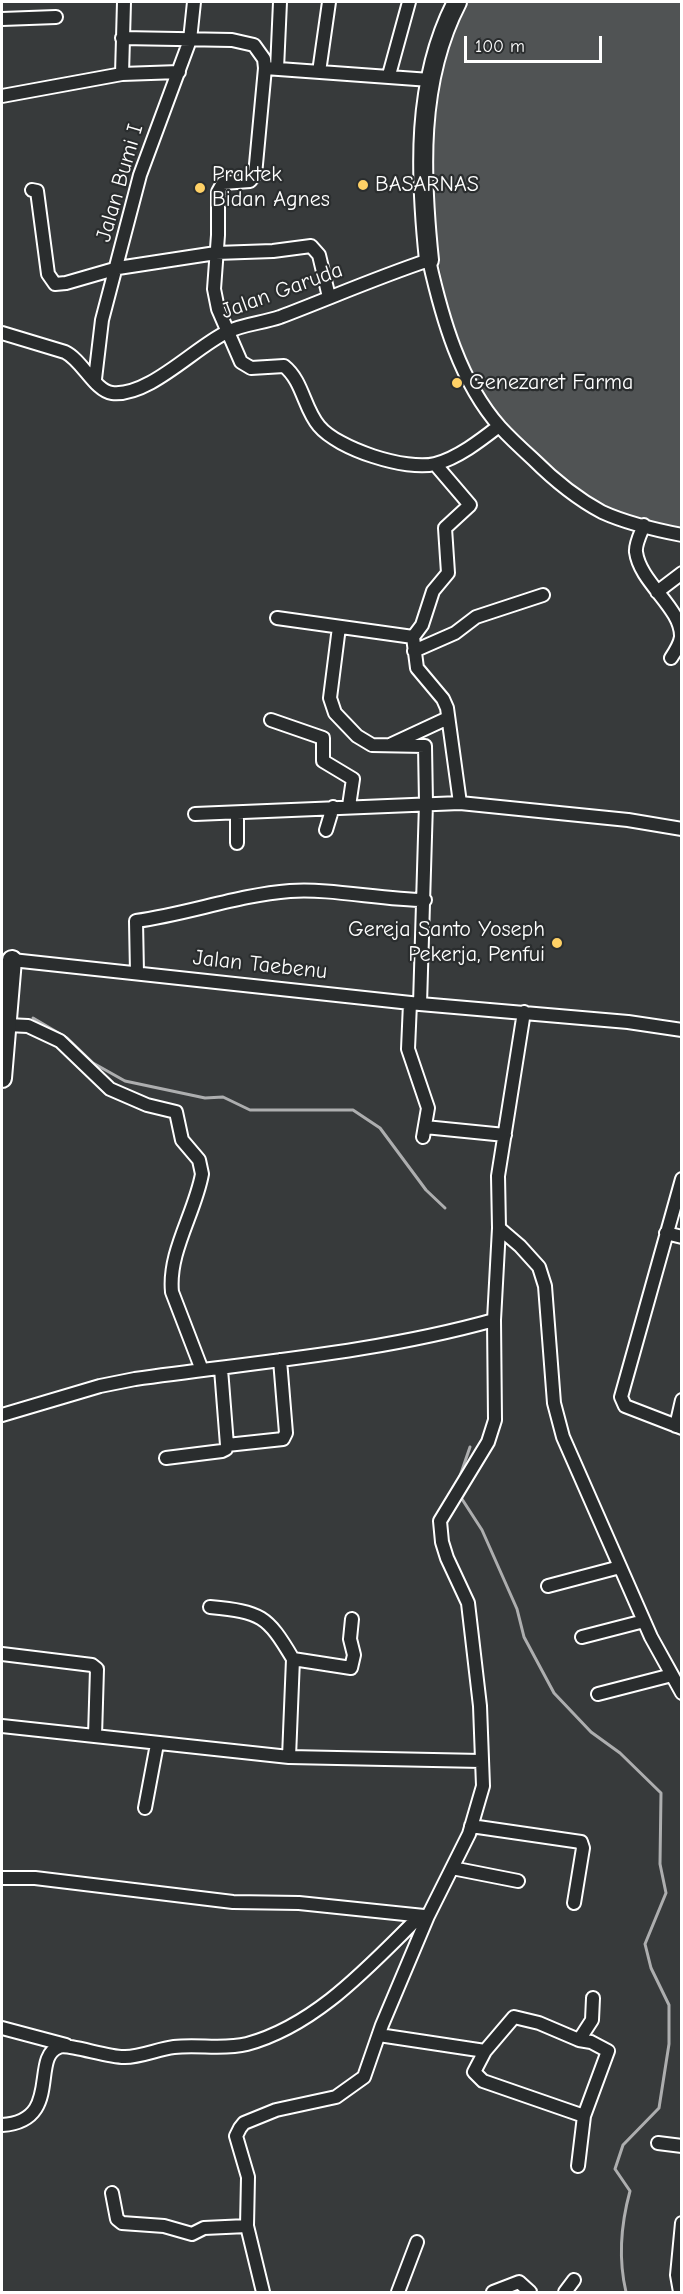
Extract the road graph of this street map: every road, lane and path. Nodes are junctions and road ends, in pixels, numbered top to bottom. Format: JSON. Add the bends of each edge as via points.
{"nodes":[{"id":1,"x":123,"y":2,"type":"edge"},
{"id":2,"x":194,"y":2,"type":"edge"},
{"id":3,"x":280,"y":2,"type":"edge"},
{"id":4,"x":329,"y":2,"type":"edge"},
{"id":5,"x":409,"y":2,"type":"edge"},
{"id":6,"x":457,"y":2,"type":"edge"},
{"id":7,"x":56,"y":17,"type":"dead end"},
{"id":8,"x":2,"y":19,"type":"edge"},
{"id":9,"x":123,"y":38,"type":"junction"},
{"id":10,"x":190,"y":40,"type":"junction"},
{"id":11,"x":271,"y":69,"type":"junction"},
{"id":12,"x":180,"y":72,"type":"junction"},
{"id":13,"x":319,"y":72,"type":"junction"},
{"id":14,"x":122,"y":74,"type":"junction"},
{"id":15,"x":389,"y":75,"type":"junction"},
{"id":16,"x":430,"y":80,"type":"junction"},
{"id":17,"x":2,"y":96,"type":"edge"},
{"id":18,"x":32,"y":190,"type":"dead end"},
{"id":19,"x":216,"y":253,"type":"junction"},
{"id":20,"x":429,"y":260,"type":"junction"},
{"id":21,"x":118,"y":268,"type":"junction"},
{"id":22,"x":329,"y":297,"type":"junction"},
{"id":23,"x":227,"y":332,"type":"junction"},
{"id":24,"x":2,"y":333,"type":"edge"},
{"id":25,"x":95,"y":380,"type":"junction"},
{"id":26,"x":499,"y":426,"type":"junction"},
{"id":27,"x":435,"y":464,"type":"junction"},
{"id":28,"x":644,"y":525,"type":"junction"},
{"id":29,"x":681,"y":535,"type":"edge"},
{"id":30,"x":681,"y":573,"type":"edge"},
{"id":31,"x":657,"y":592,"type":"junction"},
{"id":32,"x":543,"y":595,"type":"dead end"},
{"id":33,"x":277,"y":618,"type":"dead end"},
{"id":34,"x":339,"y":627,"type":"junction"},
{"id":35,"x":414,"y":636,"type":"junction"},
{"id":36,"x":414,"y":651,"type":"junction"},
{"id":37,"x":671,"y":658,"type":"dead end"},
{"id":38,"x":448,"y":718,"type":"junction"},
{"id":39,"x":271,"y":720,"type":"dead end"},
{"id":40,"x":388,"y":746,"type":"junction"},
{"id":41,"x":426,"y":803,"type":"junction"},
{"id":42,"x":460,"y":803,"type":"junction"},
{"id":43,"x":349,"y":806,"type":"junction"},
{"id":44,"x":333,"y":807,"type":"junction"},
{"id":45,"x":195,"y":814,"type":"dead end"},
{"id":46,"x":237,"y":814,"type":"junction"},
{"id":47,"x":681,"y":829,"type":"edge"},
{"id":48,"x":326,"y":830,"type":"dead end"},
{"id":49,"x":237,"y":843,"type":"dead end"},
{"id":50,"x":424,"y":900,"type":"junction"},
{"id":51,"x":12,"y":960,"type":"joint"},
{"id":52,"x":137,"y":973,"type":"junction"},
{"id":53,"x":415,"y":1003,"type":"junction"},
{"id":54,"x":524,"y":1012,"type":"junction"},
{"id":55,"x":7,"y":1025,"type":"junction"},
{"id":56,"x":681,"y":1030,"type":"edge"},
{"id":57,"x":2,"y":1078,"type":"edge"},
{"id":58,"x":505,"y":1135,"type":"junction"},
{"id":59,"x":681,"y":1179,"type":"edge"},
{"id":60,"x":499,"y":1228,"type":"junction"},
{"id":61,"x":666,"y":1233,"type":"junction"},
{"id":62,"x":681,"y":1237,"type":"edge"},
{"id":63,"x":494,"y":1320,"type":"junction"},
{"id":64,"x":280,"y":1360,"type":"junction"},
{"id":65,"x":221,"y":1369,"type":"junction"},
{"id":66,"x":202,"y":1370,"type":"junction"},
{"id":67,"x":681,"y":1400,"type":"edge"},
{"id":68,"x":2,"y":1415,"type":"edge"},
{"id":69,"x":679,"y":1427,"type":"edge"},
{"id":70,"x":227,"y":1445,"type":"junction"},
{"id":71,"x":166,"y":1458,"type":"dead end"},
{"id":72,"x":620,"y":1567,"type":"junction"},
{"id":73,"x":548,"y":1586,"type":"dead end"},
{"id":74,"x":210,"y":1607,"type":"dead end"},
{"id":75,"x":352,"y":1619,"type":"dead end"},
{"id":76,"x":644,"y":1621,"type":"junction"},
{"id":77,"x":582,"y":1637,"type":"dead end"},
{"id":78,"x":2,"y":1654,"type":"edge"},
{"id":79,"x":293,"y":1659,"type":"junction"},
{"id":80,"x":672,"y":1675,"type":"junction"},
{"id":81,"x":681,"y":1693,"type":"edge"},
{"id":82,"x":598,"y":1694,"type":"dead end"},
{"id":83,"x":2,"y":1726,"type":"edge"},
{"id":84,"x":95,"y":1736,"type":"junction"},
{"id":85,"x":157,"y":1744,"type":"junction"},
{"id":86,"x":289,"y":1757,"type":"junction"},
{"id":87,"x":481,"y":1761,"type":"junction"},
{"id":88,"x":145,"y":1808,"type":"dead end"},
{"id":89,"x":471,"y":1826,"type":"junction"},
{"id":90,"x":452,"y":1868,"type":"junction"},
{"id":91,"x":2,"y":1878,"type":"edge"},
{"id":92,"x":518,"y":1881,"type":"dead end"},
{"id":93,"x":574,"y":1903,"type":"dead end"},
{"id":94,"x":424,"y":1916,"type":"junction"},
{"id":95,"x":593,"y":1998,"type":"dead end"},
{"id":96,"x":2,"y":2028,"type":"edge"},
{"id":97,"x":379,"y":2035,"type":"junction"},
{"id":98,"x":579,"y":2040,"type":"junction"},
{"id":99,"x":67,"y":2045,"type":"junction"},
{"id":100,"x":486,"y":2050,"type":"junction"},
{"id":101,"x":584,"y":2116,"type":"junction"},
{"id":102,"x":2,"y":2125,"type":"edge"},
{"id":103,"x":658,"y":2143,"type":"dead end"},
{"id":104,"x":681,"y":2145,"type":"edge"},
{"id":105,"x":578,"y":2166,"type":"dead end"},
{"id":106,"x":112,"y":2193,"type":"dead end"},
{"id":107,"x":681,"y":2223,"type":"edge"},
{"id":108,"x":247,"y":2226,"type":"junction"},
{"id":109,"x":417,"y":2242,"type":"dead end"},
{"id":110,"x":574,"y":2280,"type":"dead end"},
{"id":111,"x":681,"y":2290,"type":"edge"},
{"id":112,"x":262,"y":2292,"type":"edge"},
{"id":113,"x":398,"y":2292,"type":"edge"},
{"id":114,"x":493,"y":2292,"type":"edge"},
{"id":115,"x":530,"y":2292,"type":"edge"},
{"id":116,"x":565,"y":2292,"type":"edge"}],
"edges":[{"from":1,"to":9,"type":"street"},
{"from":2,"to":10,"type":"street","name":"Jalan Bumi I"},
{"from":3,"to":11,"type":"street"},
{"from":4,"to":13,"type":"street"},
{"from":5,"to":15,"type":"street"},
{"from":6,"to":16,"type":"highway","via":[[448,18]]},
{"from":7,"to":8,"type":"street"},
{"from":9,"to":10,"type":"street"},
{"from":9,"to":14,"type":"street"},
{"from":10,"to":11,"type":"street","via":[[232,40],[254,45]]},
{"from":10,"to":12,"type":"street","name":"Jalan Bumi I"},
{"from":11,"to":13,"type":"street"},
{"from":11,"to":19,"type":"street","via":[[255,174],[250,181],[219,186]]},
{"from":12,"to":14,"type":"street"},
{"from":12,"to":21,"type":"street","name":"Jalan Bumi I","via":[[140,175]]},
{"from":13,"to":15,"type":"street"},
{"from":14,"to":17,"type":"street"},
{"from":15,"to":16,"type":"street"},
{"from":16,"to":20,"type":"highway","via":[[423,175]]},
{"from":18,"to":21,"type":"street","via":[[37,191],[42,241],[52,281],[66,283]]},
{"from":19,"to":21,"type":"street"},
{"from":19,"to":22,"type":"street","via":[[313,247],[319,255]]},
{"from":19,"to":23,"type":"street","via":[[214,289]]},
{"from":20,"to":22,"type":"street","name":"Jalan Garuda"},
{"from":20,"to":26,"type":"street","via":[[455,351]]},
{"from":21,"to":25,"type":"street","name":"Jalan Bumi I","via":[[102,320]]},
{"from":22,"to":23,"type":"street","name":"Jalan Garuda"},
{"from":23,"to":25,"type":"street","name":"Jalan Garuda","via":[[128,392],[107,392]]},
{"from":23,"to":27,"type":"street","via":[[236,355],[246,366],[256,369],[279,365],[287,369],[318,426],[332,438],[369,454],[410,464]]},
{"from":24,"to":25,"type":"street","name":"Jalan Garuda","via":[[65,352]]},
{"from":26,"to":27,"type":"street"},
{"from":26,"to":28,"type":"street","via":[[556,482],[579,498],[604,513]]},
{"from":27,"to":35,"type":"street","via":[[470,505],[445,528],[448,573],[433,591],[422,626]]},
{"from":28,"to":29,"type":"street"},
{"from":28,"to":31,"type":"street","via":[[635,549]]},
{"from":30,"to":31,"type":"street"},
{"from":31,"to":37,"type":"street","via":[[679,626],[681,638]]},
{"from":32,"to":36,"type":"street","via":[[476,617],[455,633]]},
{"from":33,"to":34,"type":"street"},
{"from":34,"to":35,"type":"street"},
{"from":34,"to":40,"type":"street","via":[[332,705],[345,725],[364,741]]},
{"from":35,"to":36,"type":"street"},
{"from":36,"to":38,"type":"street","via":[[417,668],[443,699]]},
{"from":38,"to":40,"type":"street"},
{"from":38,"to":42,"type":"street"},
{"from":39,"to":43,"type":"street","via":[[323,738],[323,760],[353,779]]},
{"from":40,"to":41,"type":"street","via":[[425,746]]},
{"from":41,"to":42,"type":"street"},
{"from":41,"to":43,"type":"street"},
{"from":41,"to":50,"type":"street"},
{"from":42,"to":47,"type":"street"},
{"from":43,"to":44,"type":"street"},
{"from":44,"to":46,"type":"street"},
{"from":44,"to":48,"type":"street"},
{"from":45,"to":46,"type":"street"},
{"from":46,"to":49,"type":"street"},
{"from":50,"to":52,"type":"street","via":[[292,891],[136,921]]},
{"from":50,"to":53,"type":"street"},
{"from":51,"to":52,"type":"street","name":"Jalan Taebenu"},
{"from":51,"to":55,"type":"highway"},
{"from":52,"to":53,"type":"street","name":"Jalan Taebenu"},
{"from":53,"to":54,"type":"street","name":"Jalan Taebenu"},
{"from":53,"to":58,"type":"street","via":[[408,1049],[426,1100],[424,1132]]},
{"from":54,"to":56,"type":"street","name":"Jalan Taebenu"},
{"from":54,"to":58,"type":"street"},
{"from":55,"to":57,"type":"highway"},
{"from":55,"to":66,"type":"street","via":[[28,1026],[60,1041],[110,1089],[176,1112],[182,1140],[199,1160],[202,1174],[170,1279]]},
{"from":58,"to":60,"type":"street","via":[[498,1176]]},
{"from":59,"to":61,"type":"street"},
{"from":60,"to":63,"type":"street"},
{"from":60,"to":72,"type":"street","via":[[538,1267],[545,1286],[558,1420]]},
{"from":61,"to":62,"type":"street"},
{"from":61,"to":69,"type":"street","via":[[621,1397],[625,1406]]},
{"from":63,"to":64,"type":"street","via":[[400,1343]]},
{"from":63,"to":87,"type":"street","via":[[493,1432],[459,1486],[440,1526],[447,1558],[468,1603],[480,1706]]},
{"from":64,"to":65,"type":"street"},
{"from":64,"to":70,"type":"street","via":[[286,1433],[283,1439]]},
{"from":65,"to":66,"type":"street"},
{"from":65,"to":70,"type":"street"},
{"from":66,"to":68,"type":"street","via":[[100,1386]]},
{"from":67,"to":69,"type":"street"},
{"from":70,"to":71,"type":"street","via":[[222,1451]]},
{"from":72,"to":73,"type":"street"},
{"from":72,"to":76,"type":"street"},
{"from":74,"to":79,"type":"street","via":[[256,1614],[267,1620]]},
{"from":75,"to":79,"type":"street","via":[[351,1668]]},
{"from":76,"to":77,"type":"street"},
{"from":76,"to":80,"type":"street"},
{"from":78,"to":84,"type":"street","via":[[93,1665],[98,1680]]},
{"from":79,"to":86,"type":"street"},
{"from":80,"to":81,"type":"street"},
{"from":80,"to":82,"type":"street"},
{"from":83,"to":84,"type":"street"},
{"from":84,"to":85,"type":"street"},
{"from":85,"to":86,"type":"street"},
{"from":85,"to":88,"type":"street"},
{"from":86,"to":87,"type":"street"},
{"from":87,"to":89,"type":"street","via":[[483,1786]]},
{"from":89,"to":90,"type":"street"},
{"from":89,"to":93,"type":"street","via":[[581,1842]]},
{"from":90,"to":92,"type":"street"},
{"from":90,"to":94,"type":"street"},
{"from":91,"to":94,"type":"street","via":[[35,1878],[233,1902],[299,1903]]},
{"from":94,"to":97,"type":"street"},
{"from":94,"to":99,"type":"street","via":[[327,2002],[246,2044],[177,2047],[126,2057],[94,2054]]},
{"from":95,"to":98,"type":"street","via":[[592,2020]]},
{"from":96,"to":99,"type":"street"},
{"from":97,"to":100,"type":"street"},
{"from":97,"to":108,"type":"street","via":[[364,2077],[354,2087],[336,2097],[276,2110],[240,2128],[236,2136],[248,2176]]},
{"from":98,"to":100,"type":"street","via":[[514,2017]]},
{"from":98,"to":101,"type":"street","via":[[608,2050]]},
{"from":99,"to":102,"type":"street","via":[[49,2055],[34,2110],[17,2124]]},
{"from":100,"to":101,"type":"street","via":[[474,2072],[483,2081]]},
{"from":101,"to":105,"type":"street"},
{"from":103,"to":104,"type":"street"},
{"from":106,"to":108,"type":"street","via":[[117,2219],[122,2223],[165,2226],[192,2234],[204,2228]]},
{"from":107,"to":111,"type":"street","via":[[677,2266]]},
{"from":108,"to":112,"type":"street"},
{"from":109,"to":113,"type":"street"},
{"from":110,"to":116,"type":"street"},
{"from":114,"to":115,"type":"street","via":[[519,2282]]}]}
